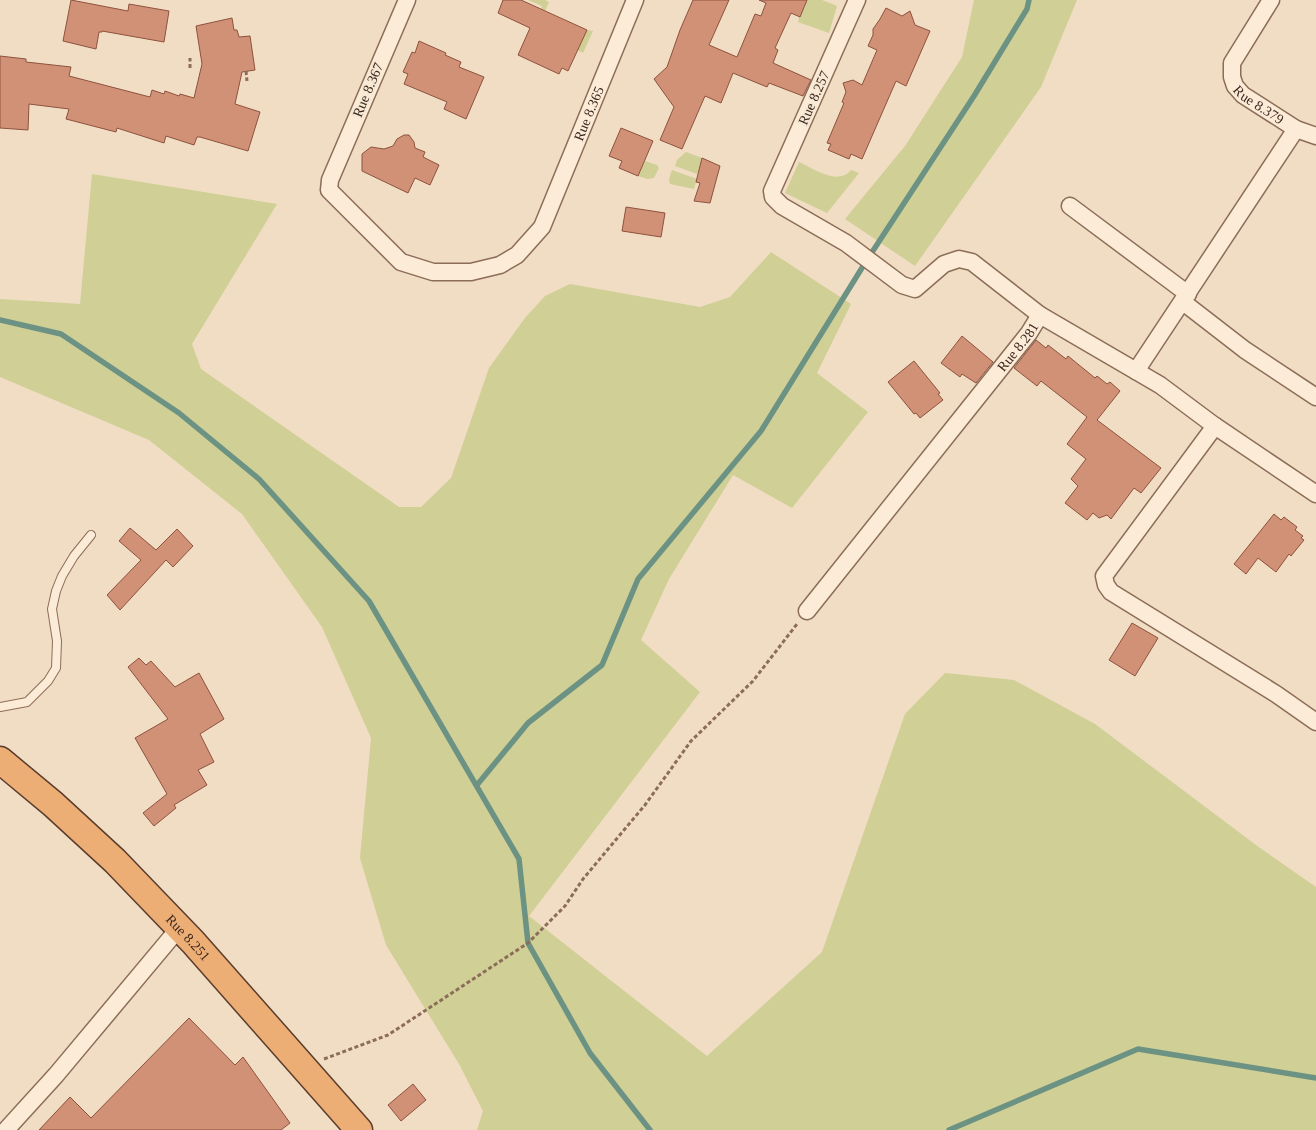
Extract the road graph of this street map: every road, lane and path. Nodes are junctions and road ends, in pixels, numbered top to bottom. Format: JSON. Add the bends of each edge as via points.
{"nodes":[{"id":1,"x":406,"y":0,"type":"edge"},
{"id":2,"x":635,"y":0,"type":"edge"},
{"id":3,"x":857,"y":0,"type":"edge"},
{"id":4,"x":1271,"y":0,"type":"edge"},
{"id":5,"x":190,"y":58,"type":"dead end"},
{"id":6,"x":190,"y":68,"type":"dead end"},
{"id":7,"x":246,"y":71,"type":"dead end"},
{"id":8,"x":247,"y":81,"type":"dead end"},
{"id":9,"x":1296,"y":129,"type":"junction"},
{"id":10,"x":1316,"y":136,"type":"edge"},
{"id":11,"x":330,"y":180,"type":"joint"},
{"id":12,"x":1070,"y":206,"type":"dead end"},
{"id":13,"x":1185,"y":298,"type":"junction"},
{"id":14,"x":1040,"y":315,"type":"junction"},
{"id":15,"x":1136,"y":371,"type":"junction"},
{"id":16,"x":1316,"y":397,"type":"edge"},
{"id":17,"x":1215,"y":426,"type":"junction"},
{"id":18,"x":1316,"y":494,"type":"edge"},
{"id":19,"x":91,"y":535,"type":"dead end"},
{"id":20,"x":807,"y":611,"type":"joint"},
{"id":21,"x":0,"y":708,"type":"edge"},
{"id":22,"x":1316,"y":722,"type":"edge"},
{"id":23,"x":0,"y":760,"type":"edge"},
{"id":24,"x":179,"y":928,"type":"junction"},
{"id":25,"x":302,"y":1067,"type":"junction"},
{"id":26,"x":358,"y":1129,"type":"edge"},
{"id":27,"x":6,"y":1130,"type":"edge"}],
"edges":[{"from":1,"to":11,"type":"street","name":"Rue 8.367"},
{"from":2,"to":11,"type":"street","name":"Rue 8.365","via":[[542,227],[517,255],[500,265],[471,272],[433,272],[401,262],[329,190]]},
{"from":3,"to":14,"type":"street","name":"Rue 8.257","via":[[772,191],[773,197],[782,206],[846,243],[902,285],[915,289],[944,264],[958,259],[972,262]]},
{"from":4,"to":9,"type":"street","name":"Rue 8.379","via":[[1232,64],[1232,77],[1243,94]]},
{"from":5,"to":6,"type":"path"},
{"from":7,"to":8,"type":"path"},
{"from":9,"to":10,"type":"street","name":"Rue 8.379"},
{"from":9,"to":13,"type":"street"},
{"from":12,"to":13,"type":"street"},
{"from":13,"to":15,"type":"street"},
{"from":13,"to":16,"type":"street","via":[[1245,350]]},
{"from":14,"to":15,"type":"street","name":"Rue 8.281"},
{"from":14,"to":20,"type":"street","name":"Rue 8.281"},
{"from":15,"to":17,"type":"street","name":"Rue 8.281"},
{"from":17,"to":18,"type":"street","name":"Rue 8.281"},
{"from":17,"to":22,"type":"street","via":[[1104,576],[1106,586]]},
{"from":19,"to":21,"type":"lane","via":[[74,556],[56,591],[52,609],[57,641],[56,668],[27,702]]},
{"from":20,"to":25,"type":"path","via":[[753,680],[691,741],[565,906],[528,942],[388,1035]]},
{"from":23,"to":24,"type":"highway","name":"Rue 8.251","via":[[115,861]]},
{"from":24,"to":25,"type":"highway","name":"Rue 8.251"},
{"from":24,"to":27,"type":"street"},
{"from":25,"to":26,"type":"highway","name":"Rue 8.251"}]}
